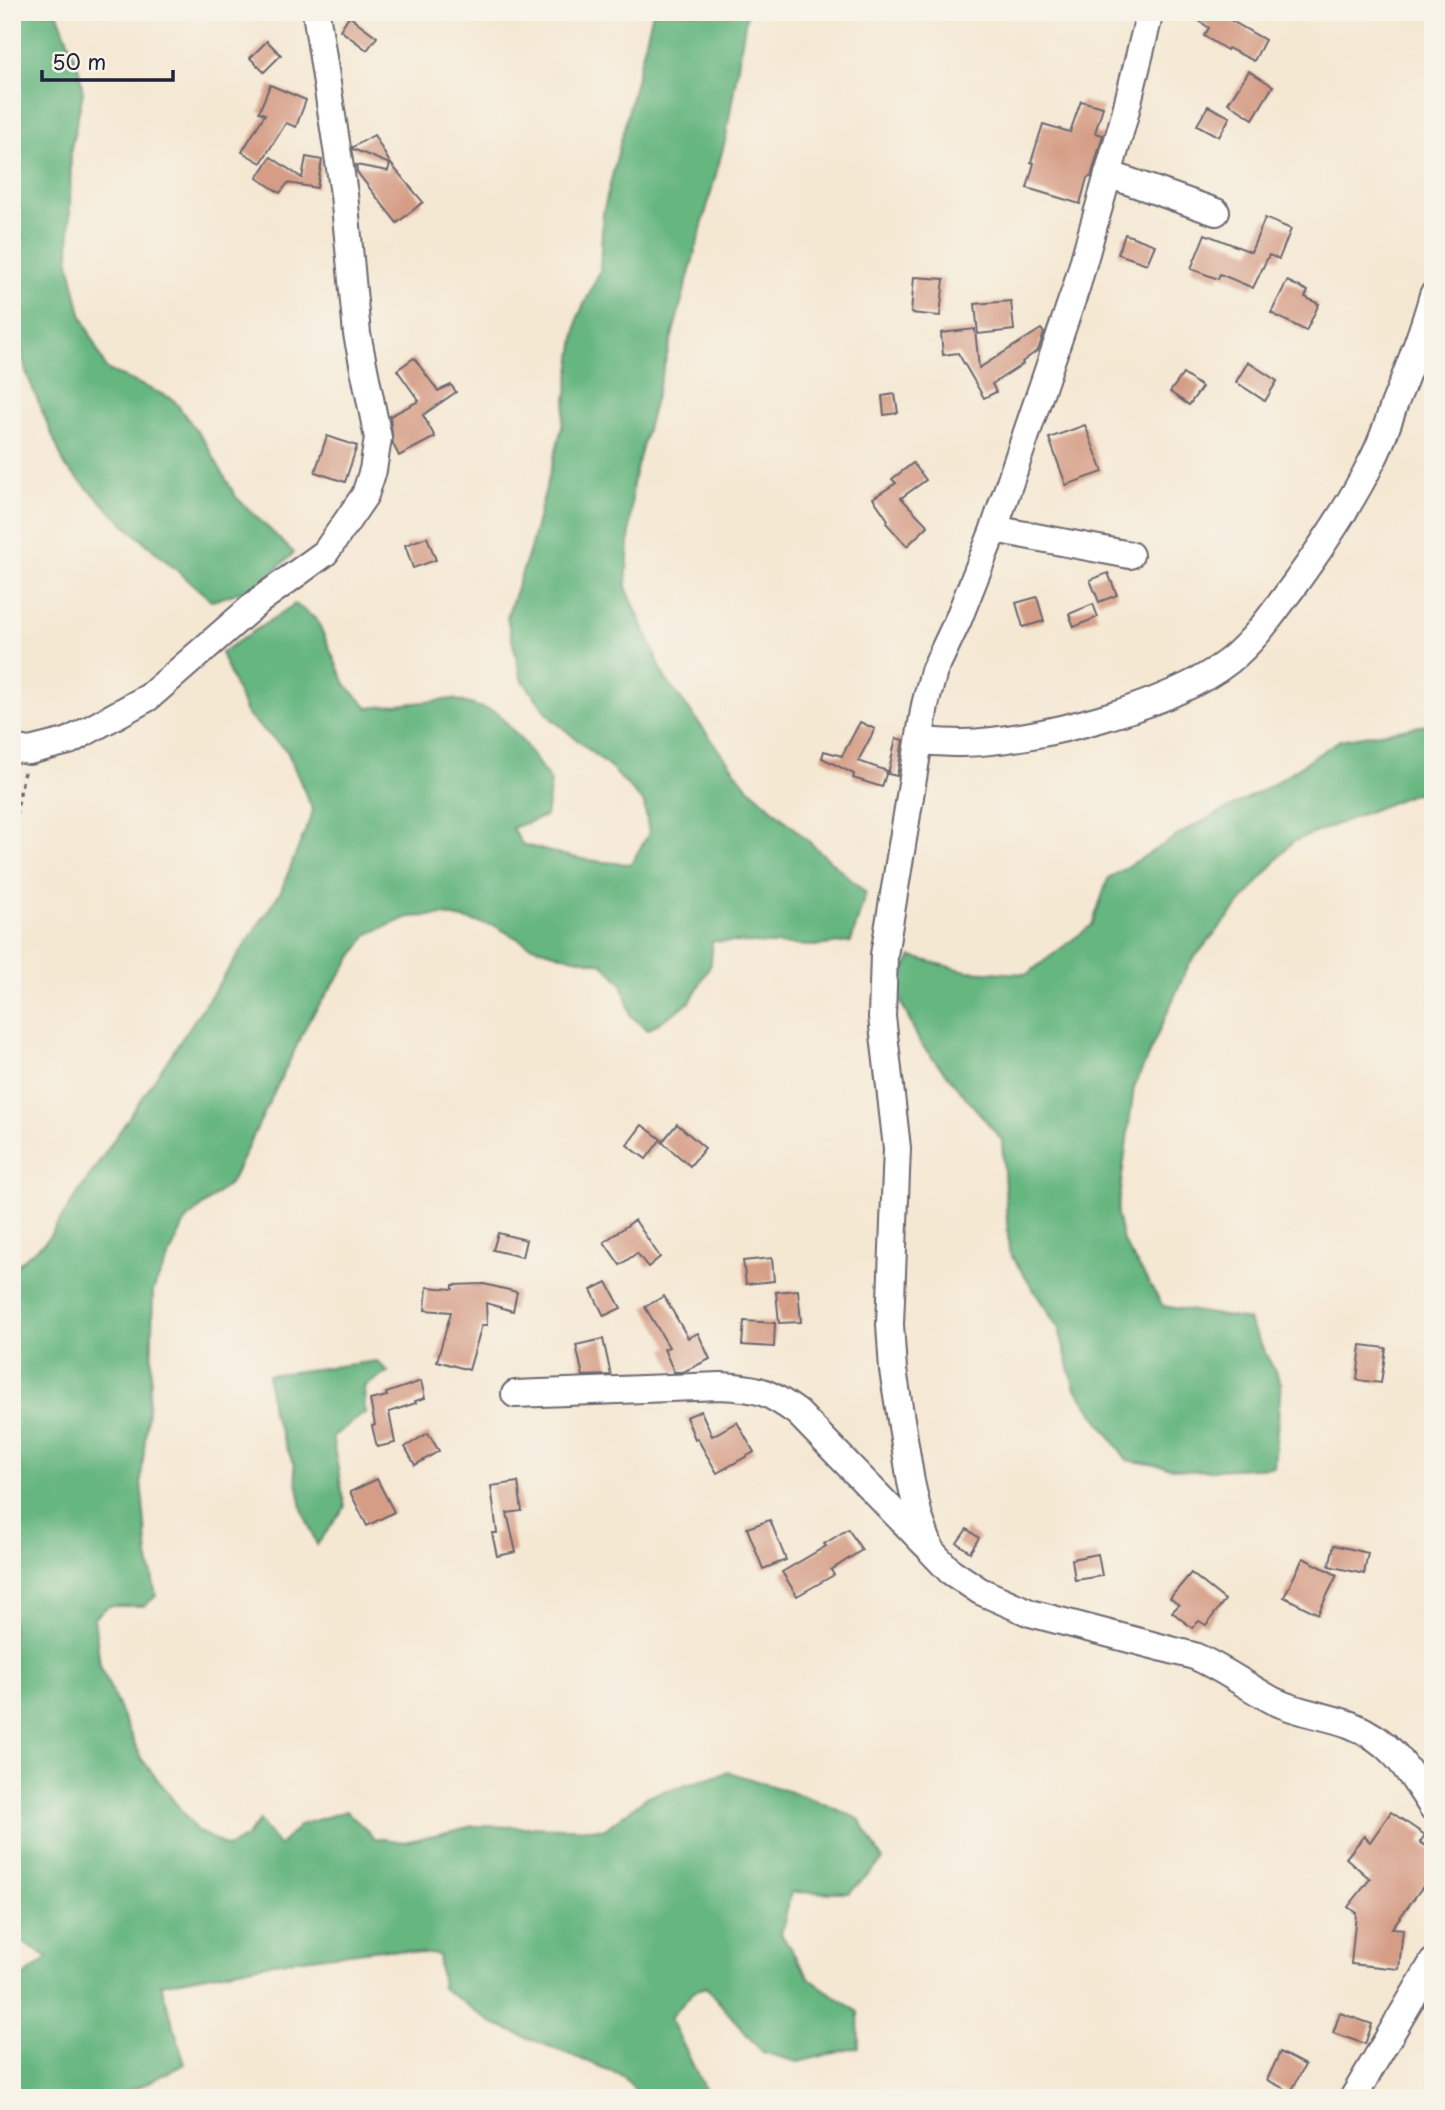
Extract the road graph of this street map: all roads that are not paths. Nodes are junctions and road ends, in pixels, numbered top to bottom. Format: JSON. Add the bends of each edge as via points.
{"nodes":[{"id":1,"x":316,"y":12,"type":"edge"},
{"id":2,"x":1150,"y":12,"type":"edge"},
{"id":3,"x":1108,"y":174,"type":"junction"},
{"id":4,"x":1216,"y":212,"type":"dead end"},
{"id":5,"x":1433,"y":295,"type":"edge"},
{"id":6,"x":993,"y":528,"type":"junction"},
{"id":7,"x":1130,"y":555,"type":"dead end"},
{"id":8,"x":920,"y":741,"type":"junction"},
{"id":9,"x":21,"y":749,"type":"edge"},
{"id":10,"x":515,"y":1394,"type":"dead end"},
{"id":11,"x":931,"y":1550,"type":"junction"},
{"id":12,"x":1433,"y":1808,"type":"edge"},
{"id":13,"x":1429,"y":1976,"type":"edge"},
{"id":14,"x":1353,"y":2098,"type":"edge"}],
"edges":[{"from":1,"to":9,"type":"street","via":[[344,194],[356,334],[378,438],[366,495],[325,553],[260,600],[149,697],[69,741]]},
{"from":2,"to":3,"type":"street"},
{"from":3,"to":4,"type":"street"},
{"from":3,"to":6,"type":"street","via":[[1077,285]]},
{"from":5,"to":8,"type":"street","via":[[1374,457],[1352,499],[1260,631],[1228,662],[1146,705],[1066,727],[974,742]]},
{"from":6,"to":7,"type":"street"},
{"from":6,"to":8,"type":"street","via":[[934,671]]},
{"from":8,"to":11,"type":"street","via":[[884,955],[882,1017],[897,1148],[890,1292],[893,1370],[911,1482]]},
{"from":10,"to":11,"type":"street","via":[[721,1386],[773,1395],[798,1413]]},
{"from":11,"to":12,"type":"street","via":[[950,1571],[980,1591],[1030,1613],[1194,1656],[1272,1700],[1379,1739],[1398,1756]]},
{"from":13,"to":14,"type":"street"}]}
